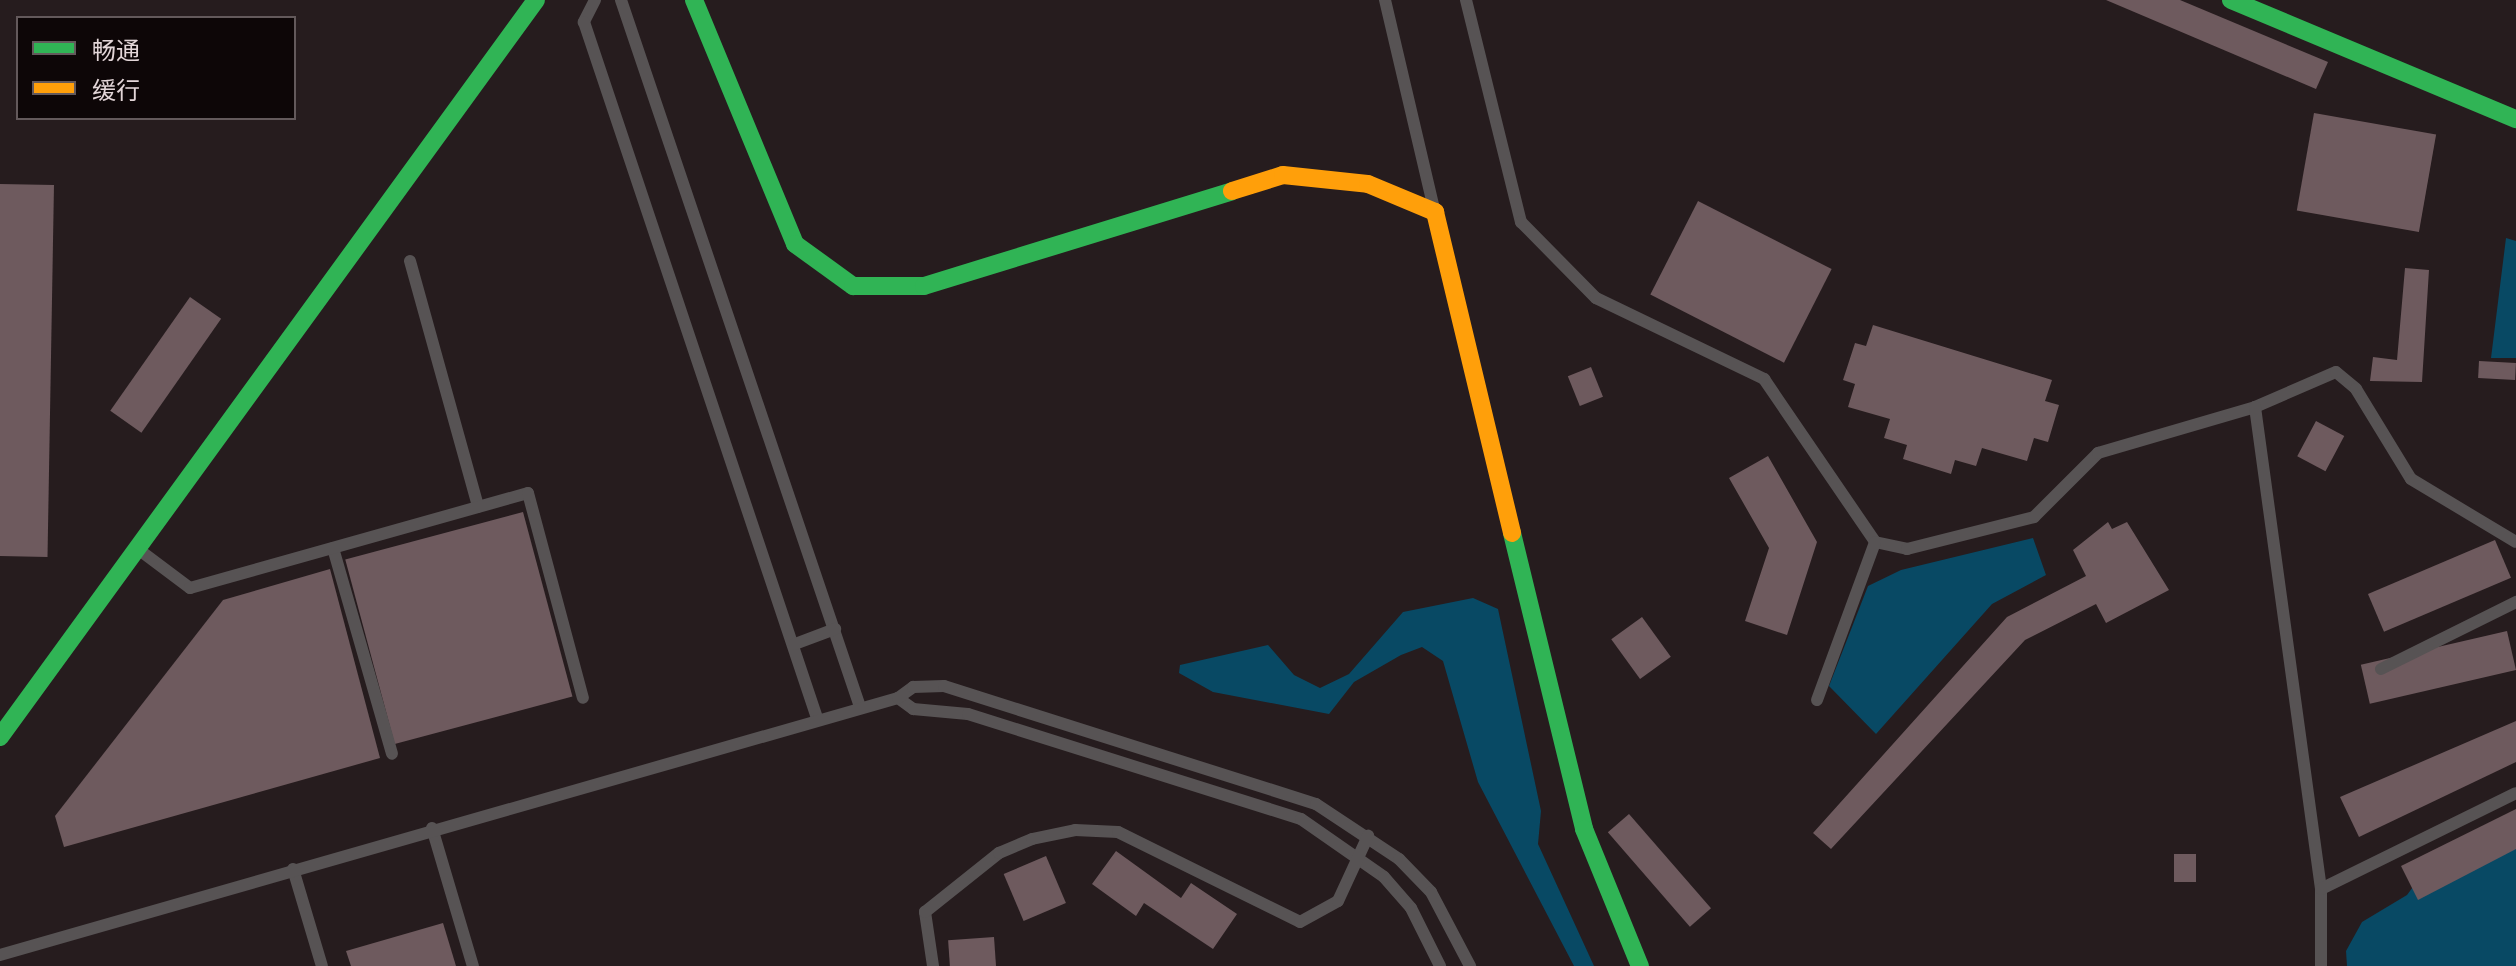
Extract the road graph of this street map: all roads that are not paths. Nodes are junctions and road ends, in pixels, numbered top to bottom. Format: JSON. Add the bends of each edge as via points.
{"nodes":[{"id":1,"x":536,"y":0,"type":"edge"},
{"id":2,"x":595,"y":0,"type":"edge"},
{"id":3,"x":621,"y":0,"type":"edge"},
{"id":4,"x":694,"y":0,"type":"edge"},
{"id":5,"x":1385,"y":0,"type":"edge"},
{"id":6,"x":1466,"y":0,"type":"edge"},
{"id":7,"x":2231,"y":0,"type":"edge"},
{"id":8,"x":2516,"y":119,"type":"edge"},
{"id":9,"x":1435,"y":212,"type":"junction"},
{"id":10,"x":410,"y":261,"type":"dead end"},
{"id":11,"x":2255,"y":407,"type":"junction"},
{"id":12,"x":478,"y":507,"type":"junction"},
{"id":13,"x":1875,"y":542,"type":"junction"},
{"id":14,"x":2516,"y":542,"type":"edge"},
{"id":15,"x":333,"y":548,"type":"junction"},
{"id":16,"x":137,"y":549,"type":"junction"},
{"id":17,"x":2516,"y":602,"type":"edge"},
{"id":18,"x":835,"y":629,"type":"junction"},
{"id":19,"x":795,"y":644,"type":"junction"},
{"id":20,"x":2381,"y":669,"type":"dead end"},
{"id":21,"x":583,"y":698,"type":"dead end"},
{"id":22,"x":898,"y":698,"type":"junction"},
{"id":23,"x":1817,"y":700,"type":"dead end"},
{"id":24,"x":860,"y":707,"type":"junction"},
{"id":25,"x":817,"y":718,"type":"junction"},
{"id":26,"x":0,"y":737,"type":"edge"},
{"id":27,"x":392,"y":754,"type":"dead end"},
{"id":28,"x":2516,"y":793,"type":"edge"},
{"id":29,"x":432,"y":828,"type":"junction"},
{"id":30,"x":1368,"y":836,"type":"junction"},
{"id":31,"x":1360,"y":859,"type":"junction"},
{"id":32,"x":293,"y":869,"type":"junction"},
{"id":33,"x":2321,"y":889,"type":"junction"},
{"id":34,"x":0,"y":955,"type":"edge"},
{"id":35,"x":322,"y":966,"type":"edge"},
{"id":36,"x":473,"y":966,"type":"edge"},
{"id":37,"x":933,"y":966,"type":"edge"},
{"id":38,"x":1440,"y":966,"type":"edge"},
{"id":39,"x":1470,"y":966,"type":"edge"},
{"id":40,"x":1640,"y":966,"type":"edge"},
{"id":41,"x":2321,"y":966,"type":"edge"}],
"edges":[{"from":1,"to":16,"type":"street"},
{"from":2,"to":19,"type":"lane","via":[[584,22]]},
{"from":3,"to":18,"type":"lane"},
{"from":4,"to":9,"type":"street","via":[[795,244],[853,286],[924,286],[1283,175],[1368,184]]},
{"from":5,"to":9,"type":"lane"},
{"from":6,"to":13,"type":"lane","via":[[1521,222],[1596,298],[1764,379]]},
{"from":7,"to":8,"type":"street"},
{"from":9,"to":40,"type":"street","via":[[1584,829]]},
{"from":10,"to":12,"type":"lane"},
{"from":11,"to":13,"type":"lane","via":[[2098,453],[2034,517],[1907,549]]},
{"from":11,"to":14,"type":"lane","via":[[2336,372],[2356,389],[2411,479]]},
{"from":11,"to":33,"type":"lane"},
{"from":12,"to":15,"type":"lane"},
{"from":12,"to":21,"type":"lane","via":[[528,493]]},
{"from":13,"to":23,"type":"lane"},
{"from":15,"to":16,"type":"lane","via":[[190,588]]},
{"from":15,"to":27,"type":"lane"},
{"from":16,"to":26,"type":"street"},
{"from":17,"to":20,"type":"lane"},
{"from":18,"to":19,"type":"lane"},
{"from":18,"to":24,"type":"lane"},
{"from":19,"to":25,"type":"lane"},
{"from":22,"to":24,"type":"lane"},
{"from":22,"to":30,"type":"lane","via":[[913,687],[965,689],[1278,788]]},
{"from":22,"to":31,"type":"lane","via":[[913,709],[968,714],[1267,807],[1301,819]]},
{"from":24,"to":25,"type":"lane"},
{"from":25,"to":29,"type":"lane"},
{"from":28,"to":33,"type":"lane"},
{"from":29,"to":32,"type":"lane"},
{"from":29,"to":36,"type":"lane"},
{"from":30,"to":31,"type":"lane"},
{"from":30,"to":39,"type":"lane","via":[[1431,892]]},
{"from":31,"to":37,"type":"lane","via":[[1338,901],[1300,922],[1118,832],[1075,830],[1032,839],[999,853],[925,912]]},
{"from":31,"to":38,"type":"lane","via":[[1411,908]]},
{"from":32,"to":34,"type":"lane"},
{"from":32,"to":35,"type":"lane"},
{"from":33,"to":41,"type":"lane"}]}
